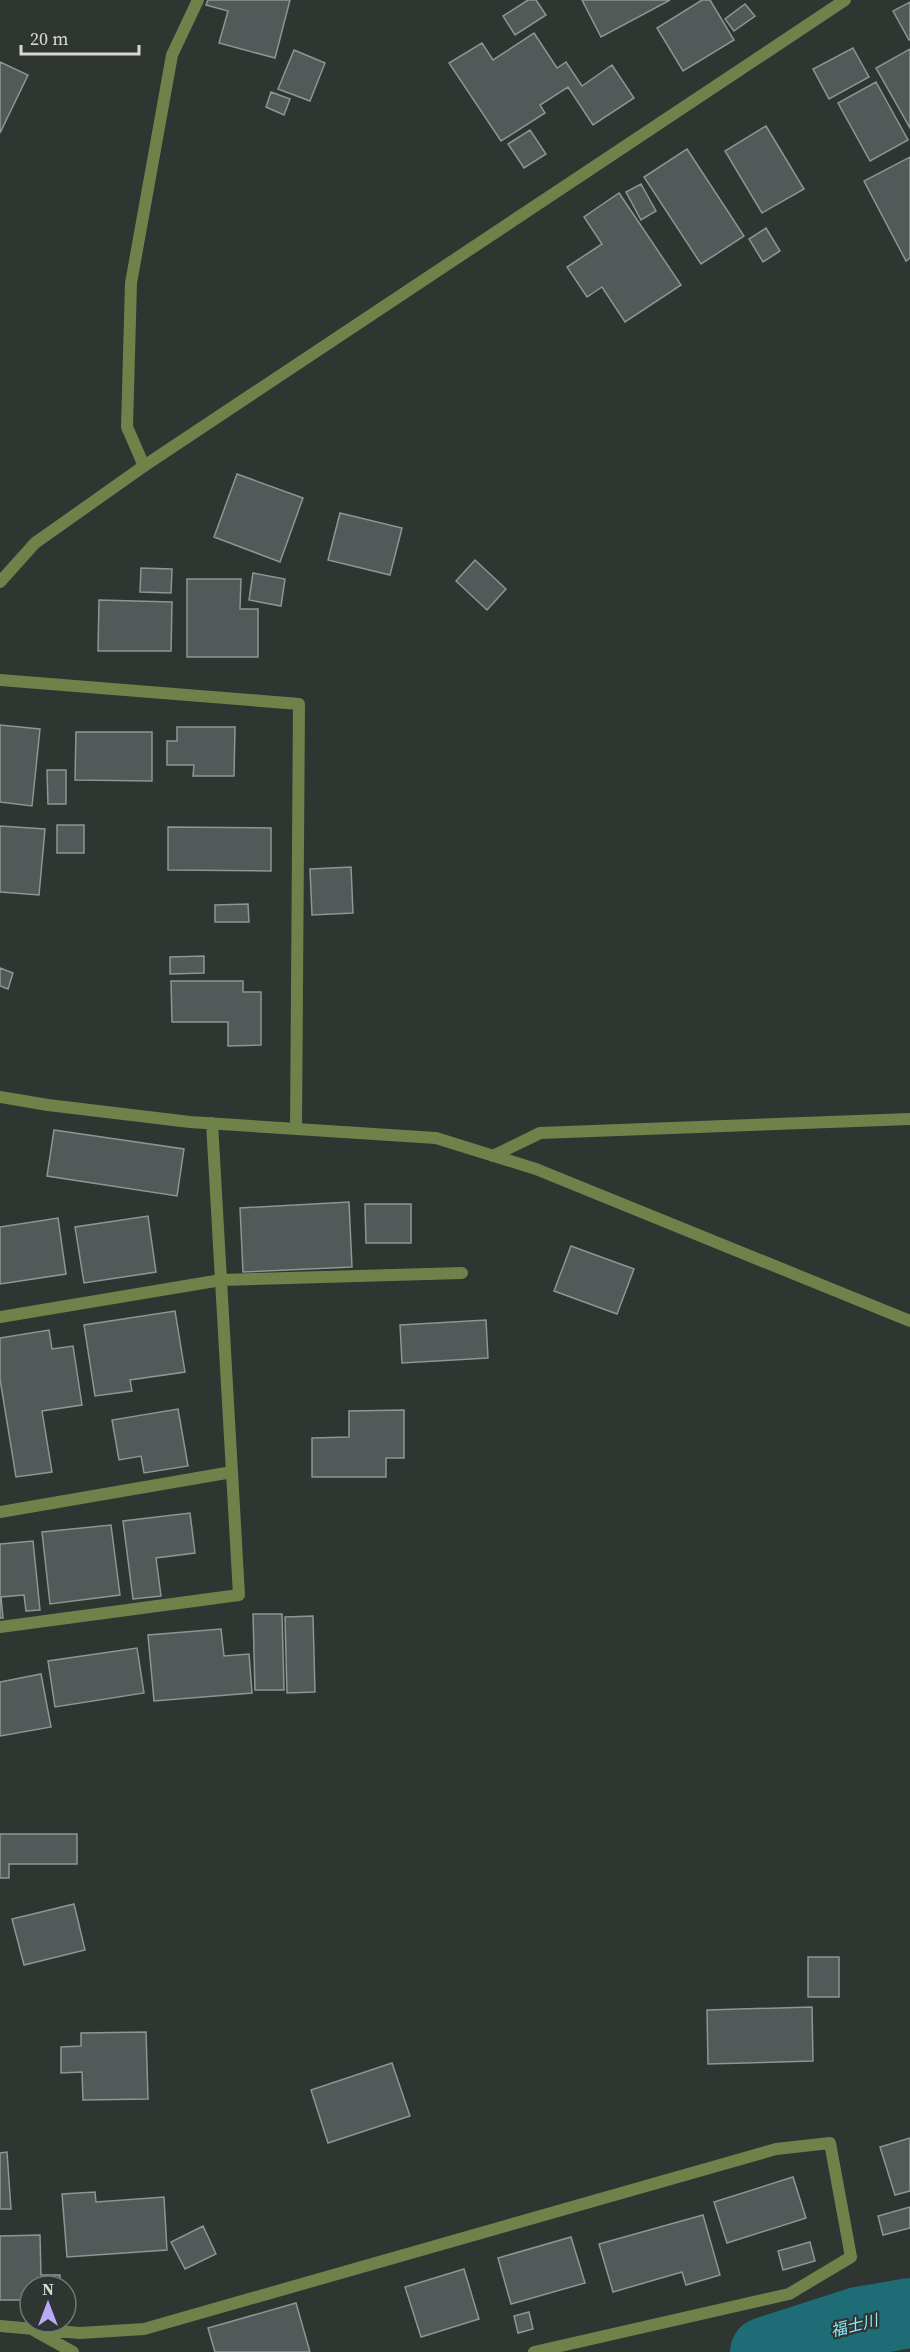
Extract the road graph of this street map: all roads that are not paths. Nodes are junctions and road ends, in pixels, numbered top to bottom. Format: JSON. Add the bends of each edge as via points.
{"nodes":[{"id":1,"x":198,"y":0,"type":"edge"},
{"id":2,"x":845,"y":0,"type":"edge"},
{"id":3,"x":144,"y":466,"type":"junction"},
{"id":4,"x":0,"y":582,"type":"edge"},
{"id":5,"x":0,"y":680,"type":"edge"},
{"id":6,"x":0,"y":1097,"type":"edge"},
{"id":7,"x":910,"y":1119,"type":"edge"},
{"id":8,"x":212,"y":1123,"type":"junction"},
{"id":9,"x":296,"y":1129,"type":"junction"},
{"id":10,"x":493,"y":1156,"type":"junction"},
{"id":11,"x":462,"y":1273,"type":"dead end"},
{"id":12,"x":221,"y":1280,"type":"junction"},
{"id":13,"x":0,"y":1317,"type":"edge"},
{"id":14,"x":910,"y":1321,"type":"edge"},
{"id":15,"x":232,"y":1472,"type":"junction"},
{"id":16,"x":0,"y":1512,"type":"edge"},
{"id":17,"x":0,"y":1627,"type":"edge"},
{"id":18,"x":0,"y":2326,"type":"edge"},
{"id":19,"x":18,"y":2328,"type":"edge"},
{"id":20,"x":78,"y":2333,"type":"edge"},
{"id":21,"x":40,"y":2334,"type":"edge"},
{"id":22,"x":73,"y":2352,"type":"edge"},
{"id":23,"x":534,"y":2352,"type":"edge"}],
"edges":[{"from":1,"to":3,"type":"street","via":[[172,55],[131,284],[127,427]]},
{"from":2,"to":3,"type":"street"},
{"from":3,"to":4,"type":"street","via":[[34,543]]},
{"from":5,"to":9,"type":"street","via":[[299,704]]},
{"from":6,"to":8,"type":"street"},
{"from":7,"to":10,"type":"street","via":[[540,1133]]},
{"from":8,"to":9,"type":"street"},
{"from":8,"to":12,"type":"street"},
{"from":9,"to":10,"type":"street","via":[[436,1138]]},
{"from":10,"to":14,"type":"street","via":[[660,1218]]},
{"from":11,"to":12,"type":"street"},
{"from":12,"to":13,"type":"street"},
{"from":12,"to":15,"type":"street"},
{"from":15,"to":16,"type":"street"},
{"from":15,"to":17,"type":"street","via":[[239,1595]]},
{"from":18,"to":19,"type":"street"},
{"from":20,"to":23,"type":"street","via":[[144,2329],[776,2149],[830,2143],[851,2257],[789,2294]]},
{"from":21,"to":22,"type":"street"}]}
